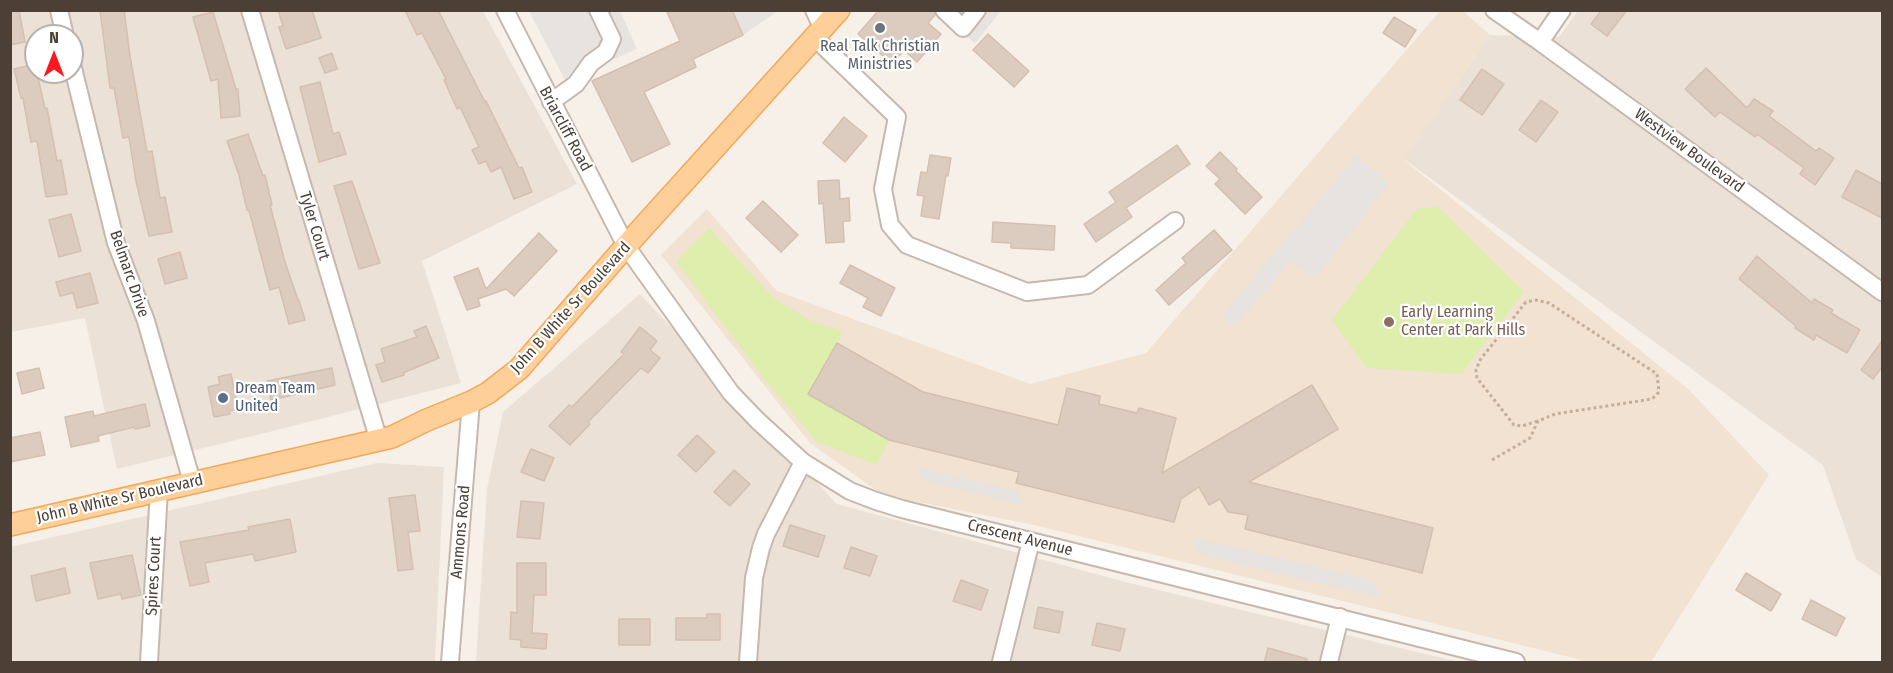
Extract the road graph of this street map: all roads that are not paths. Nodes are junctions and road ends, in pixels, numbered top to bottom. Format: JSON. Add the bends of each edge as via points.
{"nodes":[{"id":1,"x":250,"y":10,"type":"edge"},
{"id":2,"x":505,"y":10,"type":"edge"},
{"id":3,"x":598,"y":10,"type":"edge"},
{"id":4,"x":839,"y":10,"type":"edge"},
{"id":5,"x":944,"y":10,"type":"edge"},
{"id":6,"x":977,"y":10,"type":"edge"},
{"id":7,"x":1494,"y":10,"type":"edge"},
{"id":8,"x":1562,"y":10,"type":"edge"},
{"id":9,"x":817,"y":26,"type":"edge"},
{"id":10,"x":1540,"y":42,"type":"junction"},
{"id":11,"x":77,"y":84,"type":"edge"},
{"id":12,"x":551,"y":102,"type":"junction"},
{"id":13,"x":1175,"y":220,"type":"dead end"},
{"id":14,"x":626,"y":246,"type":"junction"},
{"id":15,"x":1882,"y":292,"type":"edge"},
{"id":16,"x":471,"y":402,"type":"junction"},
{"id":17,"x":379,"y":441,"type":"junction"},
{"id":18,"x":803,"y":462,"type":"junction"},
{"id":19,"x":192,"y":482,"type":"junction"},
{"id":20,"x":159,"y":490,"type":"junction"},
{"id":21,"x":10,"y":525,"type":"edge"},
{"id":22,"x":1031,"y":541,"type":"junction"},
{"id":23,"x":1340,"y":617,"type":"junction"},
{"id":24,"x":149,"y":663,"type":"edge"},
{"id":25,"x":450,"y":663,"type":"edge"},
{"id":26,"x":748,"y":663,"type":"edge"},
{"id":27,"x":1001,"y":663,"type":"edge"},
{"id":28,"x":1329,"y":663,"type":"edge"},
{"id":29,"x":1516,"y":663,"type":"edge"}],
"edges":[{"from":1,"to":17,"type":"street","name":"Tyler Court"},
{"from":2,"to":12,"type":"street","name":"Briarcliff Road"},
{"from":3,"to":12,"type":"street","via":[[612,39],[606,52],[591,63],[576,84]]},
{"from":4,"to":9,"type":"main road","name":"John B White Sr Boulevard"},
{"from":5,"to":6,"type":"street","via":[[963,28]]},
{"from":7,"to":10,"type":"street","name":"Westview Boulevard"},
{"from":8,"to":10,"type":"street"},
{"from":9,"to":13,"type":"street","via":[[897,117],[882,189],[890,225],[907,246],[1026,292],[1088,285]]},
{"from":9,"to":14,"type":"main road","name":"John B White Sr Boulevard"},
{"from":10,"to":15,"type":"street","name":"Westview Boulevard"},
{"from":11,"to":19,"type":"street","name":"Belmarc Drive","via":[[116,243],[146,321]]},
{"from":12,"to":14,"type":"street","name":"Briarcliff Road"},
{"from":14,"to":16,"type":"main road","name":"John B White Sr Boulevard","via":[[519,369]]},
{"from":14,"to":18,"type":"street","name":"Crescent Avenue","via":[[732,393]]},
{"from":16,"to":17,"type":"main road","name":"John B White Sr Boulevard"},
{"from":16,"to":25,"type":"street","name":"Ammons Road"},
{"from":17,"to":19,"type":"main road","name":"John B White Sr Boulevard"},
{"from":18,"to":22,"type":"street","name":"Crescent Avenue","via":[[876,501]]},
{"from":18,"to":26,"type":"street","via":[[761,548],[754,578]]},
{"from":19,"to":20,"type":"main road","name":"John B White Sr Boulevard"},
{"from":20,"to":21,"type":"main road","name":"John B White Sr Boulevard"},
{"from":20,"to":24,"type":"street","name":"Spires Court"},
{"from":22,"to":23,"type":"street","name":"Crescent Avenue"},
{"from":22,"to":27,"type":"street"},
{"from":23,"to":28,"type":"street"},
{"from":23,"to":29,"type":"street","name":"Crescent Avenue"}]}
